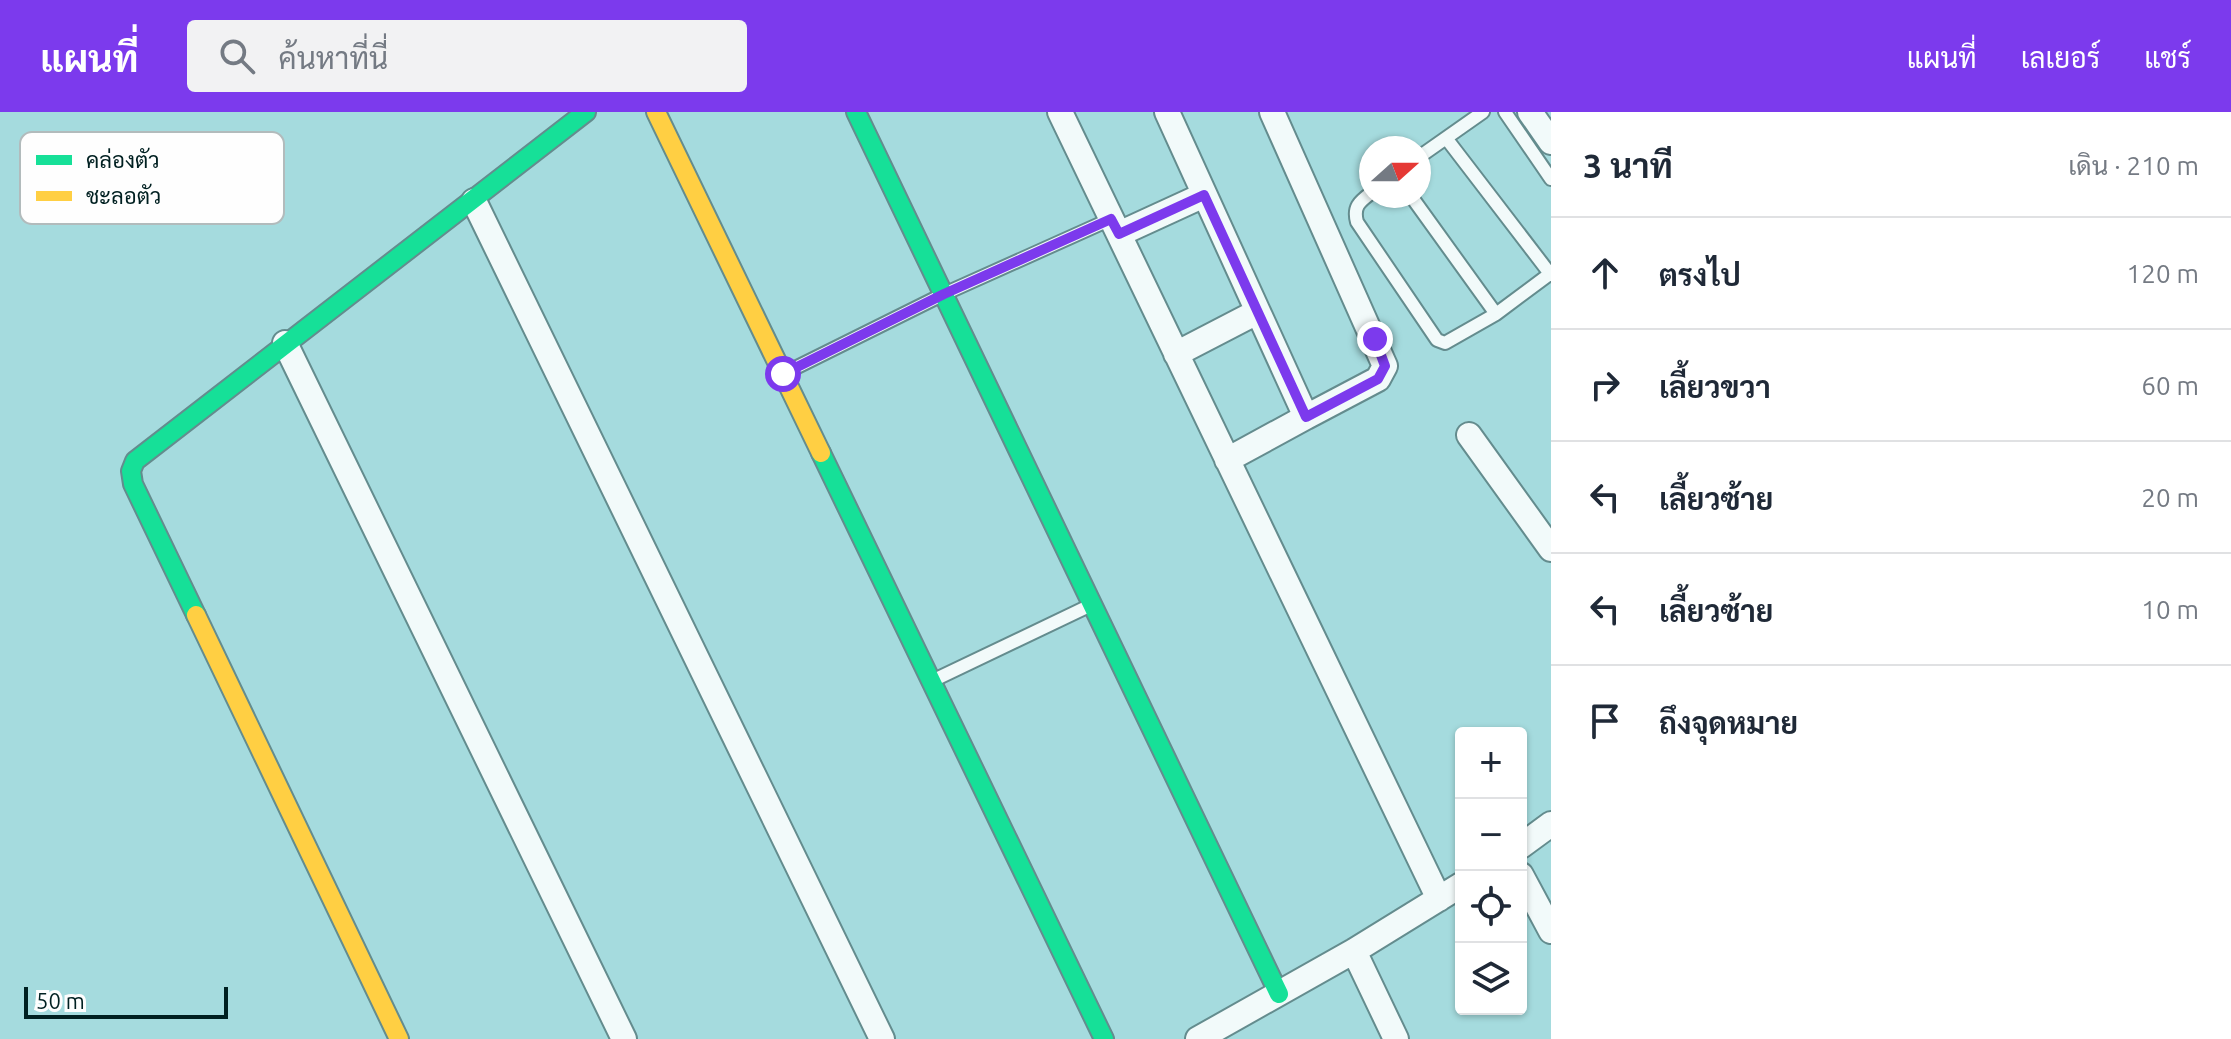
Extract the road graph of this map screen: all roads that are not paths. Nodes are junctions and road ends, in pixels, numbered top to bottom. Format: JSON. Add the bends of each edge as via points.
{"nodes":[{"id":1,"x":586,"y":112,"type":"edge"},
{"id":2,"x":656,"y":112,"type":"edge"},
{"id":3,"x":856,"y":112,"type":"edge"},
{"id":4,"x":1060,"y":112,"type":"edge"},
{"id":5,"x":1167,"y":112,"type":"edge"},
{"id":6,"x":1272,"y":112,"type":"edge"},
{"id":7,"x":1483,"y":112,"type":"edge"},
{"id":8,"x":1505,"y":112,"type":"edge"},
{"id":9,"x":1530,"y":112,"type":"edge"},
{"id":10,"x":1446,"y":138,"type":"junction"},
{"id":11,"x":1551,"y":142,"type":"edge"},
{"id":12,"x":1431,"y":149,"type":"edge"},
{"id":13,"x":1551,"y":179,"type":"edge"},
{"id":14,"x":1204,"y":195,"type":"junction"},
{"id":15,"x":474,"y":201,"type":"junction"},
{"id":16,"x":1359,"y":201,"type":"edge"},
{"id":17,"x":1420,"y":208,"type":"edge"},
{"id":18,"x":1115,"y":226,"type":"junction"},
{"id":19,"x":1551,"y":274,"type":"edge"},
{"id":20,"x":944,"y":294,"type":"junction"},
{"id":21,"x":1257,"y":312,"type":"junction"},
{"id":22,"x":1496,"y":314,"type":"junction"},
{"id":23,"x":285,"y":343,"type":"junction"},
{"id":24,"x":1176,"y":354,"type":"junction"},
{"id":25,"x":783,"y":374,"type":"junction"},
{"id":26,"x":1306,"y":417,"type":"junction"},
{"id":27,"x":1469,"y":435,"type":"dead end"},
{"id":28,"x":1227,"y":460,"type":"junction"},
{"id":29,"x":1551,"y":549,"type":"edge"},
{"id":30,"x":1093,"y":604,"type":"junction"},
{"id":31,"x":931,"y":681,"type":"junction"},
{"id":32,"x":1551,"y":824,"type":"edge"},
{"id":33,"x":1527,"y":842,"type":"edge"},
{"id":34,"x":1527,"y":886,"type":"edge"},
{"id":35,"x":1455,"y":889,"type":"edge"},
{"id":36,"x":1439,"y":899,"type":"junction"},
{"id":37,"x":1551,"y":931,"type":"edge"},
{"id":38,"x":1354,"y":951,"type":"junction"},
{"id":39,"x":1279,"y":994,"type":"junction"},
{"id":40,"x":399,"y":1039,"type":"edge"},
{"id":41,"x":624,"y":1039,"type":"edge"},
{"id":42,"x":882,"y":1039,"type":"edge"},
{"id":43,"x":1104,"y":1039,"type":"edge"},
{"id":44,"x":1198,"y":1039,"type":"edge"},
{"id":45,"x":1396,"y":1039,"type":"edge"}],
"edges":[{"from":1,"to":15,"type":"street"},
{"from":2,"to":25,"type":"street"},
{"from":3,"to":20,"type":"street"},
{"from":4,"to":18,"type":"street"},
{"from":5,"to":14,"type":"street"},
{"from":6,"to":26,"type":"street","via":[[1385,366],[1378,379]]},
{"from":7,"to":10,"type":"lane"},
{"from":8,"to":13,"type":"lane"},
{"from":9,"to":11,"type":"street"},
{"from":10,"to":12,"type":"lane"},
{"from":10,"to":19,"type":"lane"},
{"from":14,"to":18,"type":"street"},
{"from":14,"to":21,"type":"street"},
{"from":15,"to":23,"type":"street"},
{"from":15,"to":42,"type":"street"},
{"from":16,"to":22,"type":"lane","via":[[1357,222],[1437,340],[1455,340]]},
{"from":17,"to":22,"type":"lane"},
{"from":18,"to":20,"type":"lane"},
{"from":18,"to":24,"type":"street"},
{"from":19,"to":22,"type":"lane"},
{"from":20,"to":25,"type":"lane"},
{"from":20,"to":30,"type":"street"},
{"from":21,"to":24,"type":"street"},
{"from":21,"to":26,"type":"street"},
{"from":23,"to":40,"type":"street","via":[[135,461],[133,484]]},
{"from":23,"to":41,"type":"street"},
{"from":24,"to":28,"type":"street"},
{"from":25,"to":31,"type":"street"},
{"from":26,"to":28,"type":"street"},
{"from":27,"to":29,"type":"street"},
{"from":28,"to":36,"type":"street"},
{"from":30,"to":31,"type":"lane"},
{"from":30,"to":39,"type":"street"},
{"from":31,"to":43,"type":"street"},
{"from":32,"to":33,"type":"street"},
{"from":34,"to":37,"type":"street"},
{"from":35,"to":36,"type":"street"},
{"from":36,"to":38,"type":"street"},
{"from":38,"to":39,"type":"street"},
{"from":38,"to":45,"type":"street"},
{"from":39,"to":44,"type":"street"}]}
